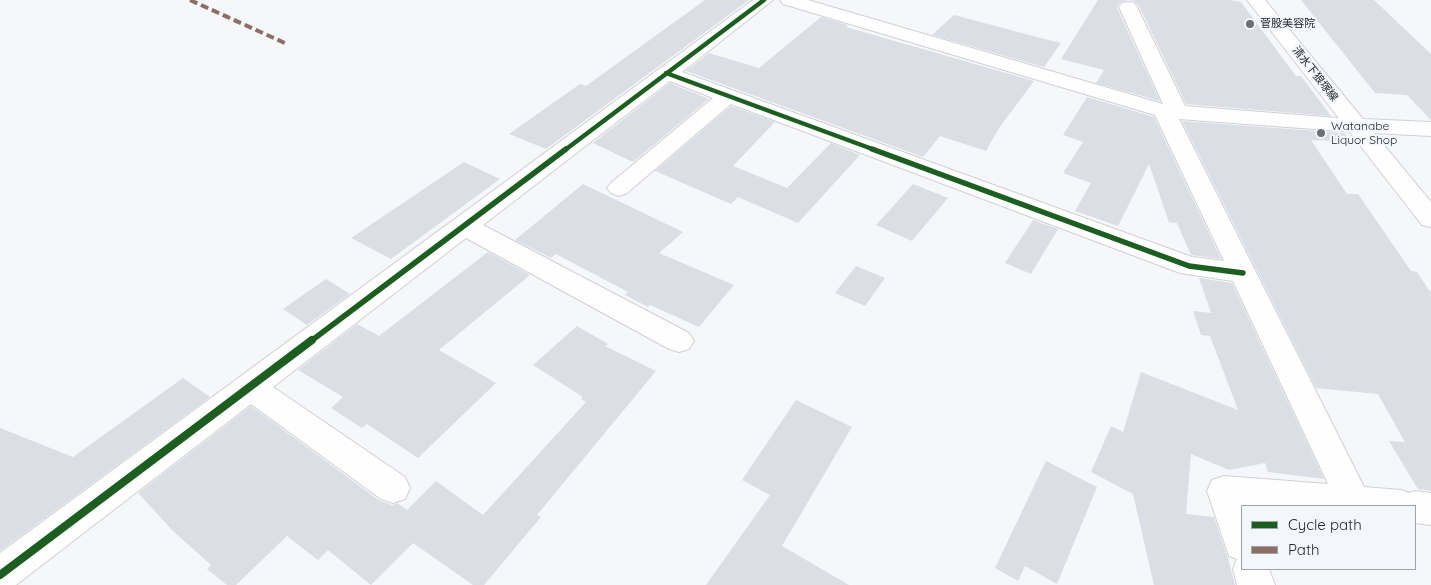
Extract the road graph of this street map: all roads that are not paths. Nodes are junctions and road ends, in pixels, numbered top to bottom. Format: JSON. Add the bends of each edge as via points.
{"nodes":[{"id":1,"x":764,"y":0,"type":"edge"},
{"id":2,"x":789,"y":0,"type":"edge"},
{"id":3,"x":1256,"y":0,"type":"edge"},
{"id":4,"x":1128,"y":7,"type":"dead end"},
{"id":5,"x":666,"y":73,"type":"junction"},
{"id":6,"x":728,"y":96,"type":"junction"},
{"id":7,"x":1170,"y":112,"type":"junction"},
{"id":8,"x":1355,"y":125,"type":"junction"},
{"id":9,"x":1431,"y":129,"type":"edge"},
{"id":10,"x":619,"y":188,"type":"dead end"},
{"id":11,"x":1431,"y":219,"type":"edge"},
{"id":12,"x":464,"y":226,"type":"junction"},
{"id":13,"x":1243,"y":274,"type":"junction"},
{"id":14,"x":679,"y":341,"type":"dead end"},
{"id":15,"x":250,"y":387,"type":"junction"},
{"id":16,"x":393,"y":488,"type":"dead end"},
{"id":17,"x":1354,"y":502,"type":"junction"},
{"id":18,"x":1389,"y":505,"type":"edge"},
{"id":19,"x":1416,"y":507,"type":"edge"},
{"id":20,"x":1431,"y":509,"type":"edge"},
{"id":21,"x":1241,"y":541,"type":"edge"},
{"id":22,"x":1251,"y":570,"type":"edge"},
{"id":23,"x":0,"y":575,"type":"edge"},
{"id":24,"x":1256,"y":585,"type":"edge"}],
"edges":[{"from":1,"to":5,"type":"street"},
{"from":2,"to":7,"type":"street"},
{"from":3,"to":8,"type":"street","name":"清水下狼塚線"},
{"from":4,"to":7,"type":"street"},
{"from":5,"to":6,"type":"street"},
{"from":5,"to":12,"type":"street"},
{"from":6,"to":10,"type":"street"},
{"from":6,"to":13,"type":"street","via":[[1189,266]]},
{"from":7,"to":8,"type":"street"},
{"from":7,"to":13,"type":"street"},
{"from":8,"to":9,"type":"street"},
{"from":8,"to":11,"type":"street","name":"清水下狼塚線"},
{"from":12,"to":14,"type":"street"},
{"from":12,"to":15,"type":"street"},
{"from":13,"to":17,"type":"street"},
{"from":15,"to":16,"type":"street"},
{"from":15,"to":23,"type":"street"},
{"from":17,"to":18,"type":"street"},
{"from":17,"to":21,"type":"street","via":[[1224,491]]},
{"from":19,"to":20,"type":"street"},
{"from":22,"to":24,"type":"street"}]}
